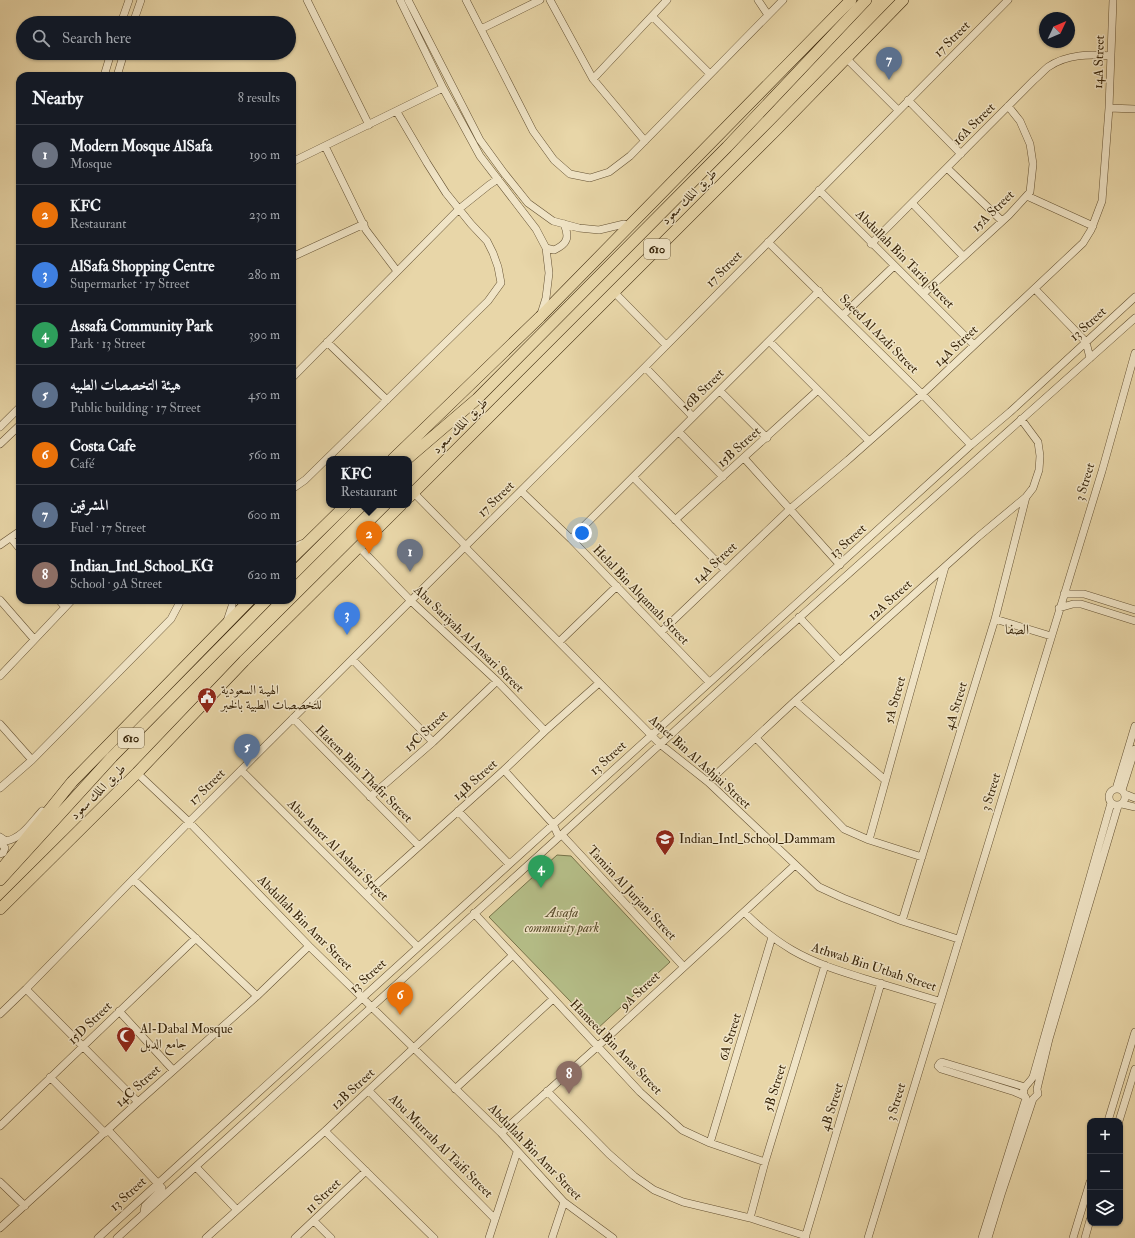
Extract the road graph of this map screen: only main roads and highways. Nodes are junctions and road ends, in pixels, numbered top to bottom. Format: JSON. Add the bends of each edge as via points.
{"nodes":[{"id":1,"x":851,"y":0,"type":"edge"},
{"id":2,"x":866,"y":0,"type":"edge"},
{"id":3,"x":904,"y":0,"type":"edge"},
{"id":4,"x":396,"y":456,"type":"edge"},
{"id":5,"x":410,"y":456,"type":"edge"},
{"id":6,"x":412,"y":493,"type":"edge"},
{"id":7,"x":343,"y":508,"type":"edge"},
{"id":8,"x":359,"y":508,"type":"edge"},
{"id":9,"x":398,"y":508,"type":"edge"},
{"id":10,"x":296,"y":554,"type":"edge"},
{"id":11,"x":296,"y":571,"type":"edge"},
{"id":12,"x":246,"y":604,"type":"edge"},
{"id":13,"x":263,"y":604,"type":"edge"},
{"id":14,"x":0,"y":871,"type":"edge"},
{"id":15,"x":0,"y":880,"type":"edge"},
{"id":16,"x":0,"y":909,"type":"edge"}],
"edges":[{"from":1,"to":4,"type":"main road","via":[[540,317]]},
{"from":2,"to":5,"type":"main road","name":"طريق الملك سعود","number":"610","via":[[728,146],[482,393]]},
{"from":3,"to":6,"type":"main road","name":"طريق الملك سعود","number":"610"},
{"from":7,"to":10,"type":"main road"},
{"from":8,"to":11,"type":"main road"},
{"from":9,"to":16,"type":"main road","name":"طريق الملك سعود","number":"610"},
{"from":12,"to":14,"type":"main road","via":[[72,782]]},
{"from":13,"to":15,"type":"main road","name":"طريق الملك سعود","number":"610","via":[[112,758]]}]}
